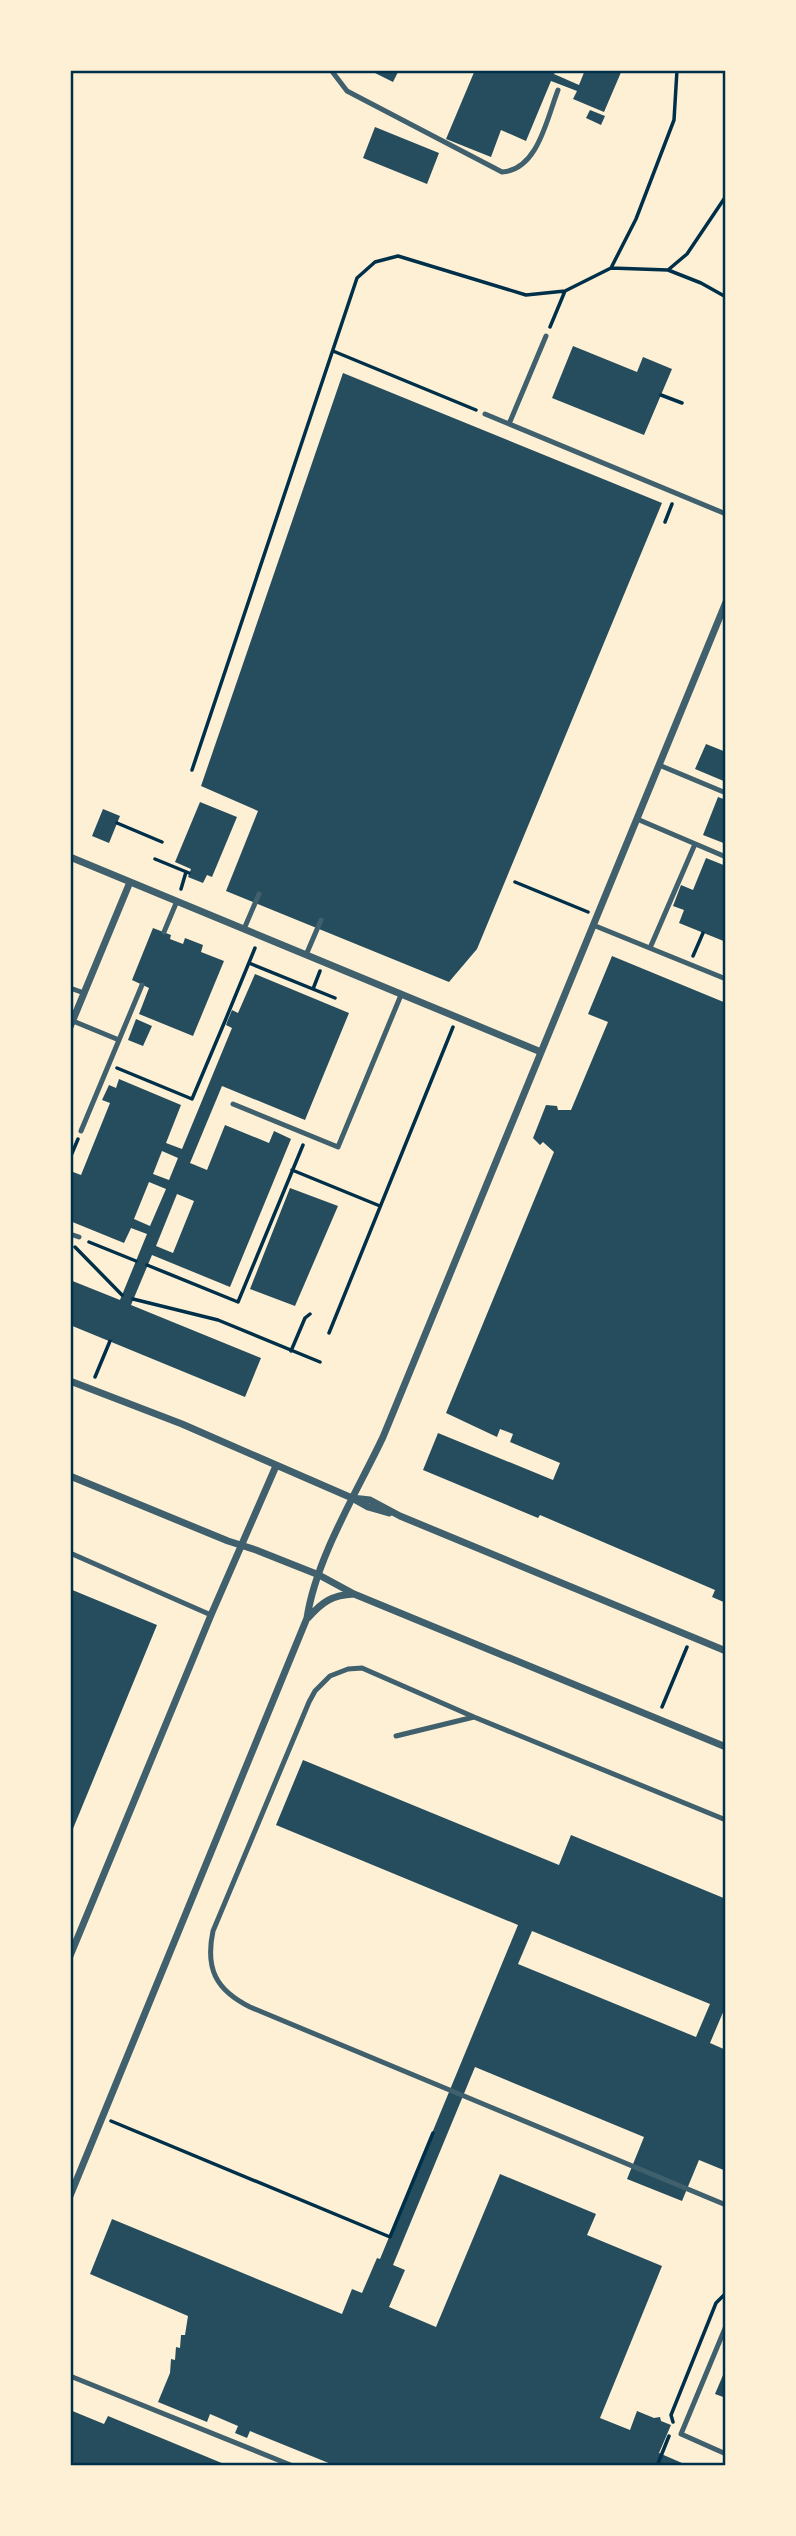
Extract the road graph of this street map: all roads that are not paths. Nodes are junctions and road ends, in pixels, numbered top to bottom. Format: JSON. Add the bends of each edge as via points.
{"nodes":[{"id":1,"x":331,"y":70,"type":"edge"},
{"id":2,"x":558,"y":90,"type":"dead end"},
{"id":3,"x":546,"y":335,"type":"road end"},
{"id":4,"x":485,"y":414,"type":"road end"},
{"id":5,"x":509,"y":424,"type":"junction"},
{"id":6,"x":726,"y":514,"type":"edge"},
{"id":7,"x":726,"y":602,"type":"edge"},
{"id":8,"x":659,"y":765,"type":"junction"},
{"id":9,"x":726,"y":793,"type":"edge"},
{"id":10,"x":636,"y":819,"type":"junction"},
{"id":11,"x":695,"y":844,"type":"junction"},
{"id":12,"x":70,"y":857,"type":"edge"},
{"id":13,"x":726,"y":857,"type":"edge"},
{"id":14,"x":130,"y":882,"type":"junction"},
{"id":15,"x":259,"y":894,"type":"dead end"},
{"id":16,"x":177,"y":901,"type":"junction"},
{"id":17,"x":321,"y":920,"type":"dead end"},
{"id":18,"x":593,"y":925,"type":"junction"},
{"id":19,"x":244,"y":929,"type":"junction"},
{"id":20,"x":164,"y":932,"type":"dead end"},
{"id":21,"x":650,"y":948,"type":"junction"},
{"id":22,"x":306,"y":955,"type":"junction"},
{"id":23,"x":726,"y":979,"type":"edge"},
{"id":24,"x":142,"y":985,"type":"dead end"},
{"id":25,"x":70,"y":988,"type":"edge"},
{"id":26,"x":84,"y":993,"type":"junction"},
{"id":27,"x":401,"y":995,"type":"junction"},
{"id":28,"x":71,"y":1024,"type":"edge"},
{"id":29,"x":119,"y":1040,"type":"junction"},
{"id":30,"x":541,"y":1052,"type":"junction"},
{"id":31,"x":233,"y":1104,"type":"dead end"},
{"id":32,"x":81,"y":1131,"type":"road end"},
{"id":33,"x":70,"y":1234,"type":"edge"},
{"id":34,"x":79,"y":1237,"type":"road end"},
{"id":35,"x":70,"y":1381,"type":"edge"},
{"id":36,"x":276,"y":1466,"type":"junction"},
{"id":37,"x":70,"y":1476,"type":"edge"},
{"id":38,"x":352,"y":1498,"type":"junction"},
{"id":39,"x":241,"y":1545,"type":"junction"},
{"id":40,"x":70,"y":1553,"type":"edge"},
{"id":41,"x":319,"y":1575,"type":"junction"},
{"id":42,"x":355,"y":1594,"type":"junction"},
{"id":43,"x":211,"y":1615,"type":"junction"},
{"id":44,"x":307,"y":1618,"type":"junction"},
{"id":45,"x":726,"y":1651,"type":"edge"},
{"id":46,"x":474,"y":1717,"type":"junction"},
{"id":47,"x":396,"y":1736,"type":"dead end"},
{"id":48,"x":726,"y":1747,"type":"edge"},
{"id":49,"x":726,"y":1820,"type":"edge"},
{"id":50,"x":70,"y":1956,"type":"edge"},
{"id":51,"x":70,"y":2196,"type":"edge"},
{"id":52,"x":726,"y":2205,"type":"edge"},
{"id":53,"x":726,"y":2326,"type":"edge"},
{"id":54,"x":70,"y":2376,"type":"edge"},
{"id":55,"x":726,"y":2454,"type":"edge"},
{"id":56,"x":292,"y":2466,"type":"edge"}],
"edges":[{"from":1,"to":2,"type":"lane","via":[[346,91],[502,172],[522,166],[534,151]]},
{"from":3,"to":5,"type":"lane"},
{"from":4,"to":5,"type":"lane"},
{"from":5,"to":6,"type":"lane"},
{"from":7,"to":8,"type":"street"},
{"from":8,"to":9,"type":"lane"},
{"from":8,"to":10,"type":"street"},
{"from":10,"to":11,"type":"lane"},
{"from":10,"to":18,"type":"street"},
{"from":11,"to":13,"type":"lane"},
{"from":11,"to":21,"type":"lane"},
{"from":12,"to":14,"type":"street"},
{"from":14,"to":16,"type":"street"},
{"from":14,"to":26,"type":"street"},
{"from":15,"to":19,"type":"lane"},
{"from":16,"to":19,"type":"street"},
{"from":16,"to":20,"type":"lane"},
{"from":17,"to":22,"type":"lane"},
{"from":18,"to":21,"type":"lane"},
{"from":18,"to":30,"type":"street"},
{"from":19,"to":22,"type":"street"},
{"from":21,"to":23,"type":"lane"},
{"from":22,"to":27,"type":"street"},
{"from":24,"to":29,"type":"lane"},
{"from":25,"to":26,"type":"lane"},
{"from":26,"to":28,"type":"street"},
{"from":27,"to":30,"type":"street"},
{"from":27,"to":31,"type":"lane","via":[[338,1147]]},
{"from":28,"to":29,"type":"lane"},
{"from":29,"to":32,"type":"lane"},
{"from":30,"to":38,"type":"street","via":[[383,1437]]},
{"from":33,"to":34,"type":"lane"},
{"from":35,"to":36,"type":"street"},
{"from":36,"to":38,"type":"street"},
{"from":36,"to":39,"type":"street"},
{"from":37,"to":39,"type":"street"},
{"from":38,"to":41,"type":"street"},
{"from":38,"to":45,"type":"street"},
{"from":39,"to":41,"type":"street"},
{"from":39,"to":43,"type":"street"},
{"from":40,"to":43,"type":"lane"},
{"from":41,"to":42,"type":"street"},
{"from":41,"to":44,"type":"street"},
{"from":42,"to":44,"type":"street","via":[[323,1601]]},
{"from":42,"to":48,"type":"street"},
{"from":43,"to":50,"type":"street"},
{"from":44,"to":51,"type":"street"},
{"from":46,"to":47,"type":"lane"},
{"from":46,"to":49,"type":"lane"},
{"from":46,"to":52,"type":"lane","via":[[362,1668],[339,1672],[321,1683],[213,1931],[212,1969],[218,1981],[230,1996],[250,2007]]},
{"from":53,"to":55,"type":"lane","via":[[681,2434]]},
{"from":54,"to":56,"type":"lane"}]}
